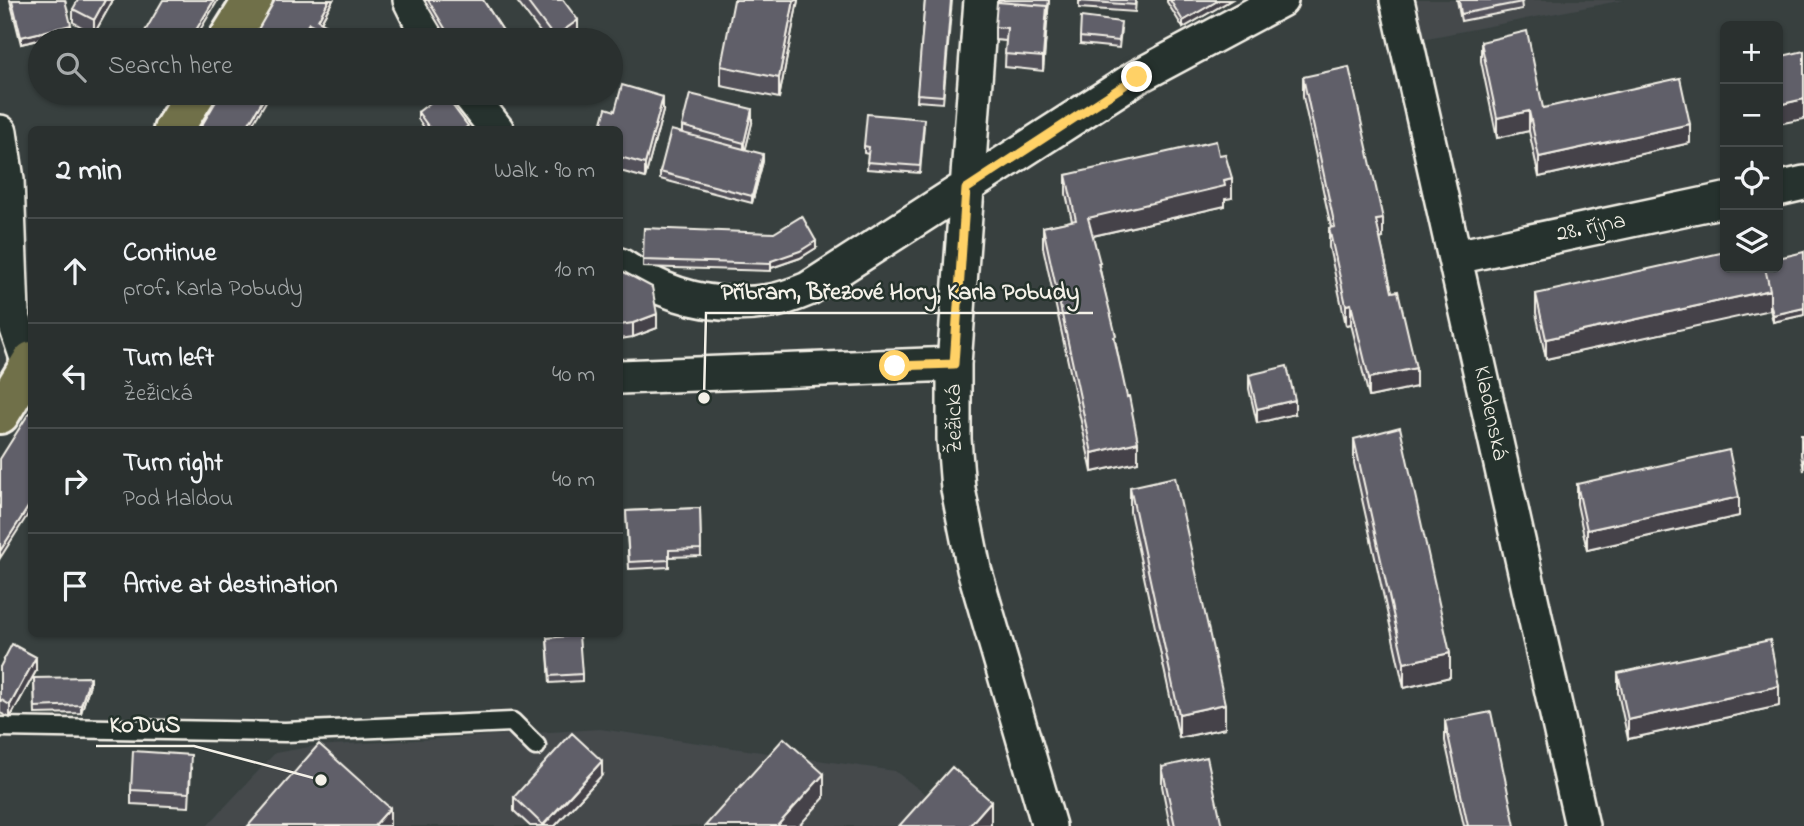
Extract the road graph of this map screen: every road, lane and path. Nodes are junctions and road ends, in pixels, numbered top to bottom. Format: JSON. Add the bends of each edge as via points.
{"nodes":[{"id":1,"x":253,"y":0,"type":"edge"},
{"id":2,"x":410,"y":0,"type":"edge"},
{"id":3,"x":981,"y":0,"type":"edge"},
{"id":4,"x":1281,"y":0,"type":"edge"},
{"id":5,"x":1397,"y":0,"type":"edge"},
{"id":6,"x":236,"y":28,"type":"edge"},
{"id":7,"x":424,"y":28,"type":"edge"},
{"id":8,"x":189,"y":105,"type":"edge"},
{"id":9,"x":477,"y":105,"type":"edge"},
{"id":10,"x":175,"y":126,"type":"edge"},
{"id":11,"x":494,"y":126,"type":"edge"},
{"id":12,"x":0,"y":132,"type":"edge"},
{"id":13,"x":1804,"y":183,"type":"edge"},
{"id":14,"x":1783,"y":188,"type":"edge"},
{"id":15,"x":966,"y":189,"type":"junction"},
{"id":16,"x":1720,"y":201,"type":"edge"},
{"id":17,"x":1456,"y":257,"type":"junction"},
{"id":18,"x":623,"y":267,"type":"edge"},
{"id":19,"x":954,"y":364,"type":"junction"},
{"id":20,"x":623,"y":377,"type":"edge"},
{"id":21,"x":20,"y":388,"type":"edge"},
{"id":22,"x":0,"y":727,"type":"edge"},
{"id":23,"x":536,"y":746,"type":"dead end"},
{"id":24,"x":1049,"y":826,"type":"edge"},
{"id":25,"x":1582,"y":826,"type":"edge"}],
"edges":[{"from":1,"to":6,"type":"main road"},
{"from":2,"to":7,"type":"street"},
{"from":3,"to":15,"type":"street","name":"Žežická"},
{"from":4,"to":15,"type":"street","via":[[1137,77]]},
{"from":5,"to":17,"type":"street","name":"Kladenská"},
{"from":8,"to":10,"type":"main road"},
{"from":9,"to":11,"type":"street"},
{"from":12,"to":21,"type":"street"},
{"from":13,"to":14,"type":"street"},
{"from":15,"to":18,"type":"street","via":[[808,289],[774,301],[707,303],[670,292]]},
{"from":15,"to":19,"type":"street","name":"Žežická"},
{"from":16,"to":17,"type":"street","name":"28. října"},
{"from":17,"to":25,"type":"street","name":"Kladenská"},
{"from":19,"to":20,"type":"street"},
{"from":19,"to":24,"type":"street","name":"Žežická","via":[[958,489],[974,569]]},
{"from":22,"to":23,"type":"lane","via":[[285,732],[512,722]]}]}
